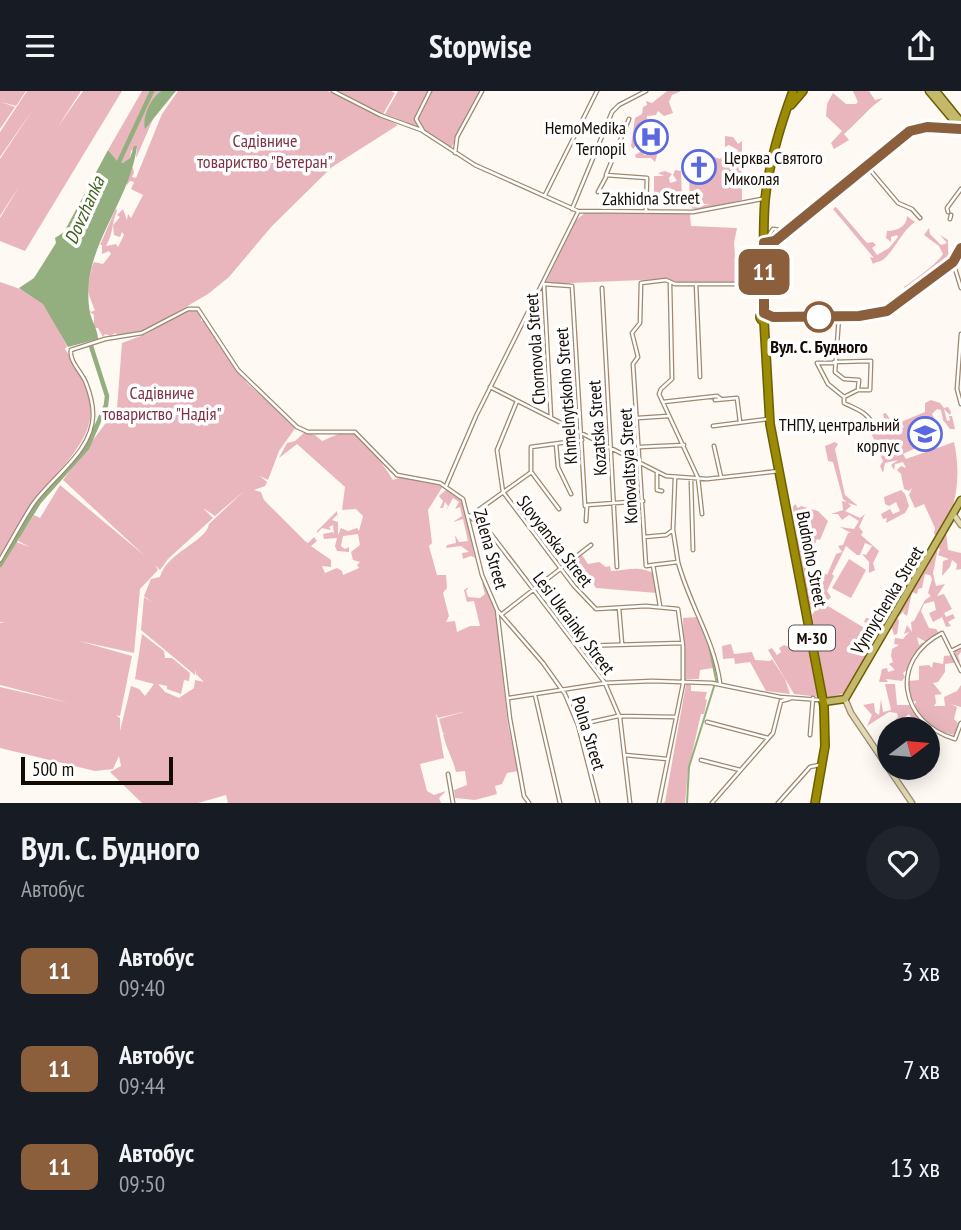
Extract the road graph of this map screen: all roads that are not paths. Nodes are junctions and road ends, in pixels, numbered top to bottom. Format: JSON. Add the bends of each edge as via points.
{"nodes":[{"id":1,"x":333,"y":91,"type":"edge"},
{"id":2,"x":430,"y":91,"type":"edge"},
{"id":3,"x":482,"y":91,"type":"edge"},
{"id":4,"x":597,"y":91,"type":"edge"},
{"id":5,"x":646,"y":91,"type":"edge"},
{"id":6,"x":792,"y":91,"type":"edge"},
{"id":7,"x":803,"y":91,"type":"edge"},
{"id":8,"x":929,"y":91,"type":"edge"},
{"id":9,"x":936,"y":91,"type":"edge"},
{"id":10,"x":787,"y":108,"type":"junction"},
{"id":11,"x":629,"y":119,"type":"dead end"},
{"id":12,"x":961,"y":127,"type":"edge"},
{"id":13,"x":424,"y":131,"type":"junction"},
{"id":14,"x":455,"y":153,"type":"junction"},
{"id":15,"x":866,"y":165,"type":"junction"},
{"id":16,"x":607,"y":176,"type":"junction"},
{"id":17,"x":961,"y":189,"type":"edge"},
{"id":18,"x":597,"y":192,"type":"dead end"},
{"id":19,"x":545,"y":196,"type":"junction"},
{"id":20,"x":765,"y":199,"type":"junction"},
{"id":21,"x":572,"y":209,"type":"junction"},
{"id":22,"x":579,"y":211,"type":"junction"},
{"id":23,"x":646,"y":212,"type":"junction"},
{"id":24,"x":950,"y":215,"type":"dead end"},
{"id":25,"x":920,"y":218,"type":"dead end"},
{"id":26,"x":788,"y":232,"type":"junction"},
{"id":27,"x":775,"y":241,"type":"junction"},
{"id":28,"x":764,"y":243,"type":"junction"},
{"id":29,"x":961,"y":248,"type":"edge"},
{"id":30,"x":953,"y":262,"type":"junction"},
{"id":31,"x":543,"y":284,"type":"junction"},
{"id":32,"x":670,"y":284,"type":"junction"},
{"id":33,"x":696,"y":284,"type":"junction"},
{"id":34,"x":764,"y":284,"type":"junction"},
{"id":35,"x":602,"y":288,"type":"dead end"},
{"id":36,"x":961,"y":288,"type":"edge"},
{"id":37,"x":765,"y":317,"type":"junction"},
{"id":38,"x":839,"y":317,"type":"junction"},
{"id":39,"x":961,"y":334,"type":"edge"},
{"id":40,"x":834,"y":363,"type":"junction"},
{"id":41,"x":700,"y":377,"type":"dead end"},
{"id":42,"x":490,"y":387,"type":"junction"},
{"id":43,"x":858,"y":390,"type":"junction"},
{"id":44,"x":844,"y":397,"type":"junction"},
{"id":45,"x":721,"y":399,"type":"junction"},
{"id":46,"x":715,"y":400,"type":"dead end"},
{"id":47,"x":517,"y":401,"type":"junction"},
{"id":48,"x":663,"y":403,"type":"junction"},
{"id":49,"x":961,"y":404,"type":"edge"},
{"id":50,"x":668,"y":416,"type":"junction"},
{"id":51,"x":551,"y":418,"type":"junction"},
{"id":52,"x":638,"y":418,"type":"junction"},
{"id":53,"x":769,"y":419,"type":"junction"},
{"id":54,"x":740,"y":422,"type":"junction"},
{"id":55,"x":713,"y":426,"type":"dead end"},
{"id":56,"x":875,"y":428,"type":"dead end"},
{"id":57,"x":582,"y":433,"type":"junction"},
{"id":58,"x":582,"y":440,"type":"junction"},
{"id":59,"x":556,"y":444,"type":"junction"},
{"id":60,"x":684,"y":445,"type":"junction"},
{"id":61,"x":715,"y":446,"type":"dead end"},
{"id":62,"x":640,"y":447,"type":"junction"},
{"id":63,"x":611,"y":449,"type":"junction"},
{"id":64,"x":641,"y":466,"type":"junction"},
{"id":65,"x":779,"y":471,"type":"junction"},
{"id":66,"x":531,"y":473,"type":"junction"},
{"id":67,"x":657,"y":473,"type":"junction"},
{"id":68,"x":721,"y":477,"type":"junction"},
{"id":69,"x":675,"y":478,"type":"junction"},
{"id":70,"x":691,"y":479,"type":"junction"},
{"id":71,"x":699,"y":479,"type":"junction"},
{"id":72,"x":446,"y":486,"type":"junction"},
{"id":73,"x":662,"y":491,"type":"dead end"},
{"id":74,"x":503,"y":492,"type":"junction"},
{"id":75,"x":570,"y":494,"type":"dead end"},
{"id":76,"x":961,"y":500,"type":"edge"},
{"id":77,"x":643,"y":501,"type":"junction"},
{"id":78,"x":614,"y":502,"type":"junction"},
{"id":79,"x":586,"y":506,"type":"junction"},
{"id":80,"x":559,"y":509,"type":"dead end"},
{"id":81,"x":702,"y":514,"type":"dead end"},
{"id":82,"x":954,"y":515,"type":"junction"},
{"id":83,"x":469,"y":516,"type":"junction"},
{"id":84,"x":586,"y":521,"type":"dead end"},
{"id":85,"x":961,"y":525,"type":"edge"},
{"id":86,"x":673,"y":530,"type":"junction"},
{"id":87,"x":644,"y":537,"type":"junction"},
{"id":88,"x":591,"y":545,"type":"dead end"},
{"id":89,"x":693,"y":550,"type":"dead end"},
{"id":90,"x":0,"y":560,"type":"edge"},
{"id":91,"x":678,"y":562,"type":"junction"},
{"id":92,"x":653,"y":565,"type":"junction"},
{"id":93,"x":617,"y":567,"type":"dead end"},
{"id":94,"x":561,"y":568,"type":"junction"},
{"id":95,"x":534,"y":589,"type":"junction"},
{"id":96,"x":660,"y":607,"type":"junction"},
{"id":97,"x":619,"y":608,"type":"junction"},
{"id":98,"x":497,"y":610,"type":"junction"},
{"id":99,"x":502,"y":614,"type":"junction"},
{"id":100,"x":682,"y":643,"type":"junction"},
{"id":101,"x":622,"y":645,"type":"junction"},
{"id":102,"x":578,"y":646,"type":"junction"},
{"id":103,"x":961,"y":646,"type":"edge"},
{"id":104,"x":951,"y":651,"type":"junction"},
{"id":105,"x":961,"y":671,"type":"edge"},
{"id":106,"x":683,"y":682,"type":"junction"},
{"id":107,"x":605,"y":683,"type":"junction"},
{"id":108,"x":716,"y":683,"type":"junction"},
{"id":109,"x":563,"y":691,"type":"junction"},
{"id":110,"x":535,"y":695,"type":"junction"},
{"id":111,"x":508,"y":698,"type":"junction"},
{"id":112,"x":792,"y":698,"type":"junction"},
{"id":113,"x":813,"y":698,"type":"junction"},
{"id":114,"x":845,"y":699,"type":"junction"},
{"id":115,"x":824,"y":702,"type":"junction"},
{"id":116,"x":618,"y":716,"type":"junction"},
{"id":117,"x":675,"y":717,"type":"junction"},
{"id":118,"x":707,"y":722,"type":"dead end"},
{"id":119,"x":961,"y":723,"type":"edge"},
{"id":120,"x":578,"y":725,"type":"junction"},
{"id":121,"x":810,"y":735,"type":"dead end"},
{"id":122,"x":768,"y":739,"type":"junction"},
{"id":123,"x":624,"y":755,"type":"junction"},
{"id":124,"x":667,"y":759,"type":"junction"},
{"id":125,"x":701,"y":760,"type":"dead end"},
{"id":126,"x":822,"y":765,"type":"junction"},
{"id":127,"x":740,"y":770,"type":"junction"},
{"id":128,"x":448,"y":774,"type":"dead end"},
{"id":129,"x":453,"y":803,"type":"edge"},
{"id":130,"x":529,"y":803,"type":"edge"},
{"id":131,"x":560,"y":803,"type":"edge"},
{"id":132,"x":598,"y":803,"type":"edge"},
{"id":133,"x":630,"y":803,"type":"edge"},
{"id":134,"x":659,"y":803,"type":"edge"},
{"id":135,"x":712,"y":803,"type":"edge"},
{"id":136,"x":778,"y":803,"type":"edge"},
{"id":137,"x":815,"y":803,"type":"edge"},
{"id":138,"x":912,"y":803,"type":"edge"}],
"edges":[{"from":1,"to":13,"type":"street","name":"Zakhidna Street"},
{"from":2,"to":13,"type":"street","via":[[416,119]]},
{"from":3,"to":14,"type":"street","via":[[457,137]]},
{"from":4,"to":19,"type":"street"},
{"from":5,"to":21,"type":"street","via":[[612,112]]},
{"from":6,"to":10,"type":"highway","number":"М-30"},
{"from":7,"to":10,"type":"highway"},
{"from":8,"to":12,"type":"main road"},
{"from":9,"to":12,"type":"main road"},
{"from":10,"to":20,"type":"highway","name":"Budnoho Street","number":"М-30"},
{"from":11,"to":16,"type":"street"},
{"from":12,"to":15,"type":"street","via":[[917,129]]},
{"from":13,"to":14,"type":"street","name":"Zakhidna Street"},
{"from":14,"to":19,"type":"street","name":"Zakhidna Street"},
{"from":15,"to":25,"type":"street","via":[[898,203]]},
{"from":15,"to":26,"type":"street"},
{"from":16,"to":18,"type":"street"},
{"from":16,"to":23,"type":"street","via":[[647,178]]},
{"from":17,"to":24,"type":"street","via":[[947,208]]},
{"from":19,"to":21,"type":"street","name":"Zakhidna Street"},
{"from":20,"to":23,"type":"street","name":"Zakhidna Street","via":[[695,212]]},
{"from":20,"to":28,"type":"highway","name":"Budnoho Street","number":"М-30"},
{"from":21,"to":22,"type":"street","name":"Zakhidna Street"},
{"from":22,"to":23,"type":"street","name":"Zakhidna Street"},
{"from":22,"to":31,"type":"street"},
{"from":26,"to":27,"type":"street"},
{"from":26,"to":27,"type":"street","via":[[771,230]]},
{"from":27,"to":28,"type":"street"},
{"from":28,"to":34,"type":"highway","name":"Budnoho Street","number":"М-30"},
{"from":29,"to":30,"type":"main road"},
{"from":30,"to":36,"type":"street"},
{"from":30,"to":38,"type":"main road","via":[[887,311]]},
{"from":31,"to":42,"type":"street"},
{"from":31,"to":51,"type":"street","name":"Chornovola Street"},
{"from":31,"to":57,"type":"street","name":"Khmelnytskoho Street","via":[[572,286]]},
{"from":32,"to":33,"type":"street"},
{"from":32,"to":48,"type":"street","via":[[672,379],[660,391]]},
{"from":32,"to":52,"type":"street","name":"Konovaltsya Street","via":[[644,281],[640,287],[640,323],[632,333],[638,357],[633,364]]},
{"from":33,"to":34,"type":"street"},
{"from":33,"to":41,"type":"street"},
{"from":34,"to":37,"type":"highway","name":"Budnoho Street","number":"М-30"},
{"from":35,"to":63,"type":"street","name":"Kozatska Street"},
{"from":37,"to":38,"type":"main road"},
{"from":37,"to":53,"type":"highway","name":"Budnoho Street","number":"М-30"},
{"from":38,"to":40,"type":"street"},
{"from":39,"to":49,"type":"street","via":[[957,389]]},
{"from":40,"to":43,"type":"street","via":[[839,378],[859,380]]},
{"from":40,"to":43,"type":"street","via":[[871,361],[870,390]]},
{"from":40,"to":44,"type":"street","via":[[817,363],[828,384]]},
{"from":42,"to":47,"type":"street"},
{"from":42,"to":72,"type":"street"},
{"from":43,"to":44,"type":"street"},
{"from":44,"to":56,"type":"street","via":[[845,403],[871,418]]},
{"from":45,"to":46,"type":"street"},
{"from":45,"to":48,"type":"street"},
{"from":45,"to":54,"type":"street","via":[[737,398]]},
{"from":47,"to":51,"type":"street"},
{"from":47,"to":74,"type":"street","via":[[497,450]]},
{"from":48,"to":50,"type":"street"},
{"from":50,"to":52,"type":"street"},
{"from":50,"to":60,"type":"street"},
{"from":51,"to":57,"type":"street"},
{"from":52,"to":62,"type":"street","name":"Konovaltsya Street"},
{"from":53,"to":54,"type":"street"},
{"from":53,"to":65,"type":"highway","name":"Budnoho Street","number":"М-30"},
{"from":54,"to":55,"type":"street"},
{"from":57,"to":58,"type":"street","name":"Khmelnytskoho Street"},
{"from":57,"to":63,"type":"street"},
{"from":58,"to":59,"type":"street"},
{"from":58,"to":79,"type":"street","name":"Khmelnytskoho Street"},
{"from":59,"to":66,"type":"street","via":[[530,449]]},
{"from":59,"to":75,"type":"street","via":[[558,467]]},
{"from":60,"to":62,"type":"street"},
{"from":60,"to":71,"type":"street"},
{"from":61,"to":68,"type":"street"},
{"from":62,"to":64,"type":"street","name":"Konovaltsya Street"},
{"from":63,"to":64,"type":"street"},
{"from":63,"to":78,"type":"street","name":"Kozatska Street"},
{"from":64,"to":67,"type":"street"},
{"from":64,"to":77,"type":"street","name":"Konovaltsya Street"},
{"from":65,"to":68,"type":"street"},
{"from":65,"to":115,"type":"highway","name":"Budnoho Street","number":"М-30"},
{"from":66,"to":74,"type":"street"},
{"from":66,"to":80,"type":"street"},
{"from":67,"to":69,"type":"street"},
{"from":67,"to":73,"type":"street","via":[[657,490]]},
{"from":68,"to":71,"type":"street"},
{"from":69,"to":70,"type":"street"},
{"from":69,"to":86,"type":"street"},
{"from":70,"to":71,"type":"street"},
{"from":70,"to":89,"type":"street"},
{"from":71,"to":81,"type":"street"},
{"from":72,"to":83,"type":"street","name":"Zelena Street","via":[[463,499]]},
{"from":72,"to":90,"type":"street","via":[[397,474],[355,432],[299,429],[242,375],[204,314],[192,308],[142,333],[71,350],[90,394],[90,430],[33,505]]},
{"from":74,"to":83,"type":"street"},
{"from":74,"to":94,"type":"street","name":"Slovyanska Street"},
{"from":76,"to":82,"type":"main road","name":"Vynnychenka Street"},
{"from":77,"to":78,"type":"street"},
{"from":77,"to":87,"type":"street","name":"Konovaltsya Street"},
{"from":78,"to":79,"type":"street"},
{"from":78,"to":93,"type":"street","name":"Kozatska Street"},
{"from":79,"to":84,"type":"street","name":"Khmelnytskoho Street"},
{"from":82,"to":85,"type":"main road"},
{"from":82,"to":114,"type":"main road","name":"Vynnychenka Street"},
{"from":83,"to":95,"type":"street","name":"Lesi Ukrainky Street","via":[[491,534]]},
{"from":83,"to":98,"type":"street","name":"Zelena Street","via":[[482,575]]},
{"from":86,"to":87,"type":"street"},
{"from":86,"to":91,"type":"street"},
{"from":87,"to":92,"type":"street","name":"Konovaltsya Street","via":[[646,566]]},
{"from":88,"to":94,"type":"street"},
{"from":91,"to":92,"type":"street"},
{"from":91,"to":108,"type":"street","via":[[693,608],[705,627]]},
{"from":92,"to":96,"type":"street"},
{"from":94,"to":95,"type":"street"},
{"from":94,"to":97,"type":"street","name":"Slovyanska Street","via":[[593,607]]},
{"from":95,"to":99,"type":"street"},
{"from":95,"to":102,"type":"street","name":"Lesi Ukrainky Street"},
{"from":96,"to":97,"type":"street","name":"Slovyanska Street"},
{"from":96,"to":100,"type":"street","via":[[678,609]]},
{"from":97,"to":101,"type":"street"},
{"from":98,"to":99,"type":"street","name":"Polna Street"},
{"from":98,"to":111,"type":"street","name":"Zelena Street"},
{"from":99,"to":109,"type":"street","name":"Polna Street"},
{"from":100,"to":101,"type":"street"},
{"from":100,"to":106,"type":"street"},
{"from":101,"to":102,"type":"street"},
{"from":102,"to":107,"type":"street","name":"Lesi Ukrainky Street"},
{"from":103,"to":104,"type":"street"},
{"from":104,"to":105,"type":"street"},
{"from":104,"to":119,"type":"street","via":[[942,633],[929,641],[917,653],[907,689],[909,703],[938,734],[956,739]]},
{"from":106,"to":107,"type":"street"},
{"from":106,"to":108,"type":"street"},
{"from":106,"to":117,"type":"street"},
{"from":107,"to":109,"type":"street"},
{"from":107,"to":116,"type":"street","name":"Lesi Ukrainky Street"},
{"from":108,"to":112,"type":"street"},
{"from":109,"to":110,"type":"street"},
{"from":109,"to":120,"type":"street","name":"Polna Street"},
{"from":110,"to":111,"type":"street"},
{"from":110,"to":131,"type":"street"},
{"from":111,"to":130,"type":"street","name":"Zelena Street","via":[[521,783]]},
{"from":112,"to":113,"type":"street"},
{"from":112,"to":122,"type":"street","via":[[780,701]]},
{"from":113,"to":115,"type":"street"},
{"from":113,"to":121,"type":"street"},
{"from":114,"to":115,"type":"main road"},
{"from":114,"to":138,"type":"main road"},
{"from":115,"to":126,"type":"highway","name":"Budnoho Street","number":"М-30"},
{"from":116,"to":117,"type":"street"},
{"from":116,"to":120,"type":"street"},
{"from":116,"to":123,"type":"street","name":"Lesi Ukrainky Street"},
{"from":117,"to":124,"type":"street"},
{"from":118,"to":122,"type":"street"},
{"from":120,"to":132,"type":"street","name":"Polna Street"},
{"from":122,"to":127,"type":"street"},
{"from":123,"to":124,"type":"street"},
{"from":123,"to":133,"type":"street","name":"Lesi Ukrainky Street"},
{"from":124,"to":134,"type":"street"},
{"from":125,"to":127,"type":"street"},
{"from":126,"to":136,"type":"street","via":[[810,767]]},
{"from":126,"to":137,"type":"highway","name":"Budnoho Street","number":"М-30"},
{"from":127,"to":135,"type":"street"},
{"from":128,"to":129,"type":"street"}]}
